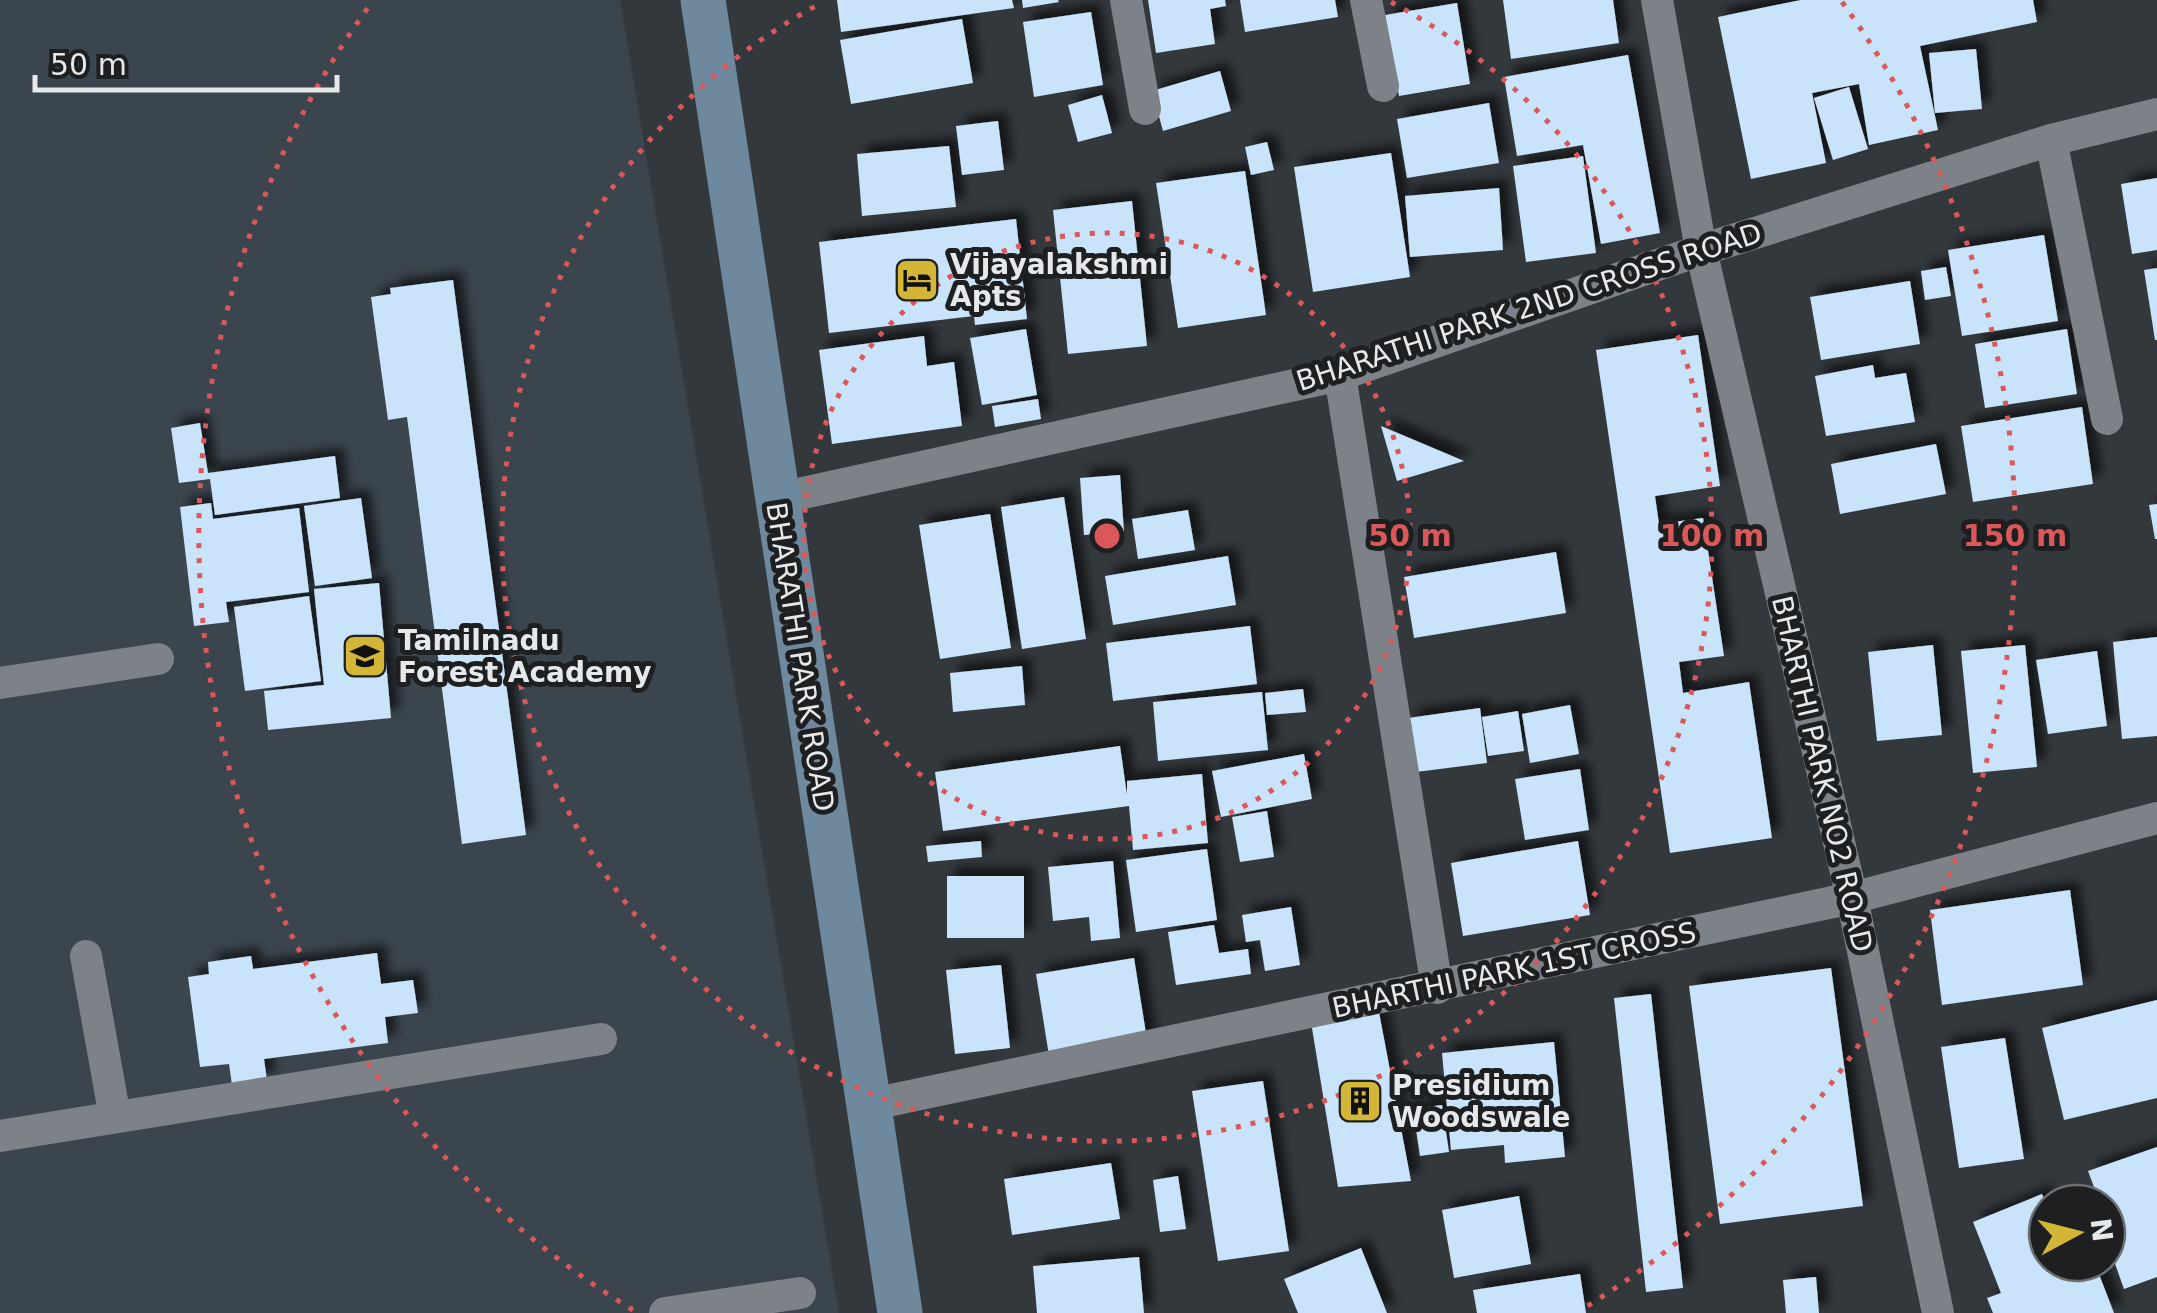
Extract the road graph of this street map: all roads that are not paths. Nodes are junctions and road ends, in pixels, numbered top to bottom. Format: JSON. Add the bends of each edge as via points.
{"nodes":[{"id":1,"x":704,"y":0,"type":"edge"},
{"id":2,"x":1126,"y":0,"type":"edge"},
{"id":3,"x":1366,"y":0,"type":"edge"},
{"id":4,"x":1657,"y":0,"type":"edge"},
{"id":5,"x":1383,"y":86,"type":"dead end"},
{"id":6,"x":1145,"y":109,"type":"dead end"},
{"id":7,"x":2157,"y":114,"type":"edge"},
{"id":8,"x":2051,"y":140,"type":"junction"},
{"id":9,"x":1702,"y":250,"type":"junction"},
{"id":10,"x":1340,"y":375,"type":"junction"},
{"id":11,"x":2107,"y":418,"type":"dead end"},
{"id":12,"x":776,"y":499,"type":"junction"},
{"id":13,"x":158,"y":658,"type":"dead end"},
{"id":14,"x":0,"y":682,"type":"edge"},
{"id":15,"x":2157,"y":818,"type":"edge"},
{"id":16,"x":1852,"y":898,"type":"junction"},
{"id":17,"x":86,"y":956,"type":"dead end"},
{"id":18,"x":1437,"y":988,"type":"junction"},
{"id":19,"x":601,"y":1039,"type":"dead end"},
{"id":20,"x":868,"y":1104,"type":"junction"},
{"id":21,"x":115,"y":1117,"type":"junction"},
{"id":22,"x":0,"y":1136,"type":"edge"},
{"id":23,"x":800,"y":1293,"type":"dead end"},
{"id":24,"x":665,"y":1313,"type":"edge"},
{"id":25,"x":900,"y":1313,"type":"edge"},
{"id":26,"x":1938,"y":1313,"type":"edge"}],
"edges":[{"from":1,"to":12,"type":"main road","name":"BHARATHI PARK ROAD"},
{"from":2,"to":6,"type":"street"},
{"from":3,"to":5,"type":"street"},
{"from":4,"to":9,"type":"street","name":"BHARTHI PARK NO2 ROAD"},
{"from":7,"to":8,"type":"street","name":"BHARATHI PARK 2ND CROSS ROAD"},
{"from":8,"to":9,"type":"street","name":"BHARATHI PARK 2ND CROSS ROAD"},
{"from":8,"to":11,"type":"street"},
{"from":9,"to":10,"type":"street","name":"BHARATHI PARK 2ND CROSS ROAD"},
{"from":9,"to":16,"type":"street","name":"BHARTHI PARK NO2 ROAD"},
{"from":10,"to":12,"type":"street","name":"BHARATHI PARK 2ND CROSS ROAD"},
{"from":10,"to":18,"type":"street"},
{"from":12,"to":20,"type":"main road","name":"BHARATHI PARK ROAD"},
{"from":13,"to":14,"type":"street"},
{"from":15,"to":16,"type":"street","name":"BHARTHI PARK 1ST CROSS"},
{"from":16,"to":18,"type":"street","name":"BHARTHI PARK 1ST CROSS"},
{"from":16,"to":26,"type":"street","name":"BHARTHI PARK NO2 ROAD"},
{"from":17,"to":21,"type":"street"},
{"from":18,"to":20,"type":"street","name":"BHARTHI PARK 1ST CROSS"},
{"from":19,"to":21,"type":"street"},
{"from":20,"to":25,"type":"main road","name":"BHARATHI PARK ROAD"},
{"from":21,"to":22,"type":"street"},
{"from":23,"to":24,"type":"street"}]}
